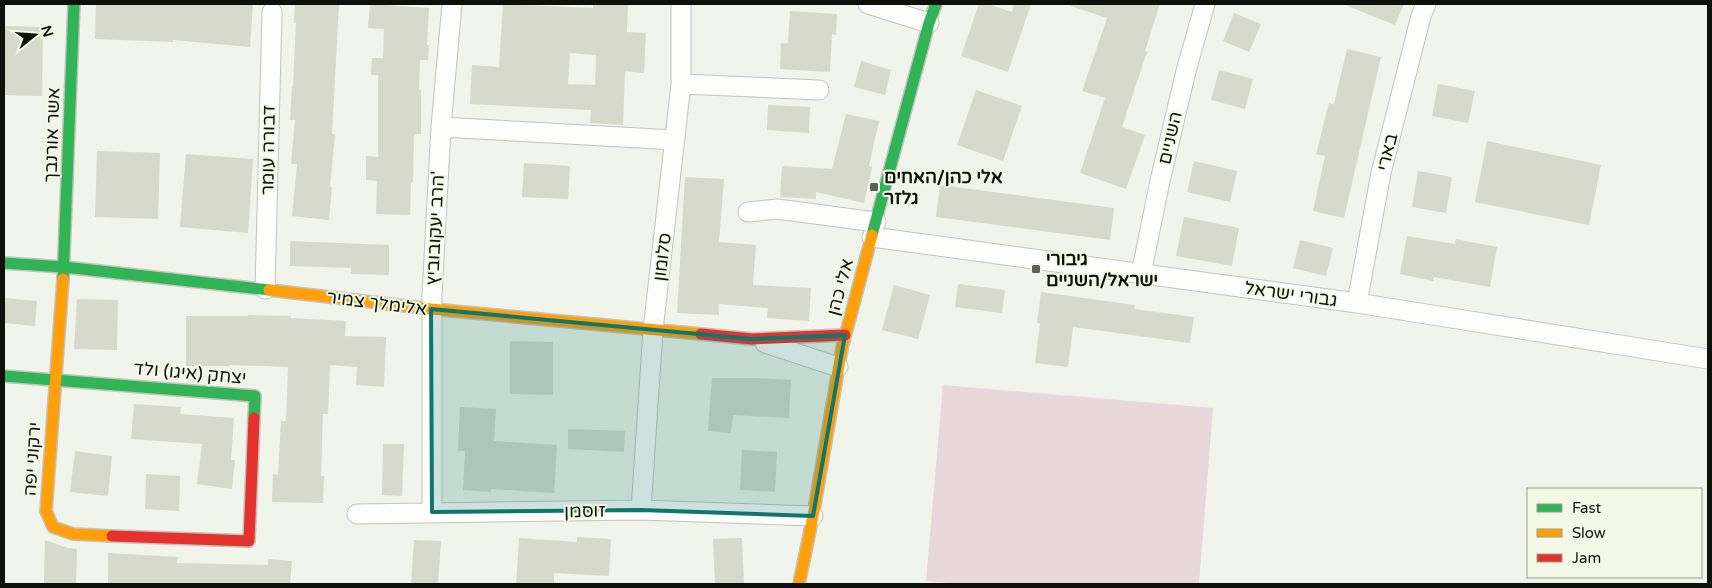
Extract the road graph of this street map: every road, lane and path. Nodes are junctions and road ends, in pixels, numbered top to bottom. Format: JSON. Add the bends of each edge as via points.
{"nodes":[{"id":1,"x":74,"y":4,"type":"edge"},
{"id":2,"x":452,"y":4,"type":"edge"},
{"id":3,"x":681,"y":4,"type":"edge"},
{"id":4,"x":868,"y":4,"type":"edge"},
{"id":5,"x":936,"y":4,"type":"edge"},
{"id":6,"x":1205,"y":4,"type":"edge"},
{"id":7,"x":1426,"y":4,"type":"edge"},
{"id":8,"x":272,"y":12,"type":"dead end"},
{"id":9,"x":929,"y":23,"type":"junction"},
{"id":10,"x":681,"y":84,"type":"junction"},
{"id":11,"x":819,"y":90,"type":"dead end"},
{"id":12,"x":441,"y":127,"type":"junction"},
{"id":13,"x":676,"y":140,"type":"junction"},
{"id":14,"x":748,"y":212,"type":"dead end"},
{"id":15,"x":874,"y":229,"type":"junction"},
{"id":16,"x":4,"y":263,"type":"edge"},
{"id":17,"x":64,"y":267,"type":"junction"},
{"id":18,"x":1141,"y":274,"type":"junction"},
{"id":19,"x":265,"y":289,"type":"junction"},
{"id":20,"x":1357,"y":303,"type":"junction"},
{"id":21,"x":432,"y":309,"type":"junction"},
{"id":22,"x":653,"y":330,"type":"junction"},
{"id":23,"x":845,"y":335,"type":"junction"},
{"id":24,"x":752,"y":339,"type":"junction"},
{"id":25,"x":1708,"y":359,"type":"edge"},
{"id":26,"x":838,"y":367,"type":"junction"},
{"id":27,"x":4,"y":376,"type":"edge"},
{"id":28,"x":56,"y":379,"type":"junction"},
{"id":29,"x":641,"y":510,"type":"junction"},
{"id":30,"x":432,"y":512,"type":"junction"},
{"id":31,"x":357,"y":514,"type":"dead end"},
{"id":32,"x":813,"y":516,"type":"junction"},
{"id":33,"x":250,"y":522,"type":"joint"},
{"id":34,"x":798,"y":584,"type":"edge"}],
"edges":[{"from":1,"to":17,"type":"street","name":"אשר אורנבך"},
{"from":2,"to":12,"type":"street","name":"הרב יעקובוביץ'"},
{"from":3,"to":10,"type":"street","name":"סלומון"},
{"from":4,"to":9,"type":"street"},
{"from":5,"to":9,"type":"street","name":"אלי כהן"},
{"from":6,"to":18,"type":"street","name":"השניים","via":[[1160,181]]},
{"from":7,"to":20,"type":"street","name":"בארי","via":[[1381,173]]},
{"from":8,"to":19,"type":"street","name":"דבורה עומר"},
{"from":9,"to":15,"type":"street","name":"אלי כהן"},
{"from":10,"to":11,"type":"street"},
{"from":10,"to":13,"type":"street","name":"סלומון"},
{"from":12,"to":13,"type":"street"},
{"from":12,"to":21,"type":"street","name":"הרב יעקובוביץ'"},
{"from":13,"to":22,"type":"street","name":"סלומון"},
{"from":14,"to":15,"type":"street","name":"גבורי ישראל","via":[[777,209]]},
{"from":15,"to":18,"type":"street","name":"גבורי ישראל"},
{"from":15,"to":23,"type":"street","name":"אלי כהן"},
{"from":16,"to":17,"type":"street","name":"אלימלך צמיר"},
{"from":17,"to":19,"type":"street","name":"אלימלך צמיר"},
{"from":17,"to":28,"type":"street","name":"ירקוני יפה"},
{"from":18,"to":20,"type":"street","name":"גבורי ישראל"},
{"from":19,"to":21,"type":"street","name":"אלימלך צמיר"},
{"from":20,"to":25,"type":"street","name":"גבורי ישראל"},
{"from":21,"to":22,"type":"street","name":"אלימלך צמיר"},
{"from":21,"to":30,"type":"street","name":"הרב יעקובוביץ'"},
{"from":22,"to":24,"type":"street","name":"אלימלך צמיר"},
{"from":22,"to":29,"type":"street","name":"סלומון"},
{"from":23,"to":24,"type":"street","name":"אלימלך צמיר"},
{"from":23,"to":26,"type":"street","name":"אלי כהן"},
{"from":24,"to":26,"type":"street","name":"אלימלך צמיר"},
{"from":26,"to":32,"type":"street","name":"אלי כהן"},
{"from":27,"to":28,"type":"street"},
{"from":28,"to":33,"type":"street","name":"יצחק (איגו) ולד","via":[[255,396]]},
{"from":28,"to":33,"type":"street","name":"ירקוני יפה","via":[[46,511],[53,527],[73,534],[249,541]]},
{"from":29,"to":30,"type":"street","name":"זוסמן"},
{"from":29,"to":32,"type":"street","name":"זוסמן"},
{"from":30,"to":31,"type":"street","name":"זוסמן"},
{"from":32,"to":34,"type":"street","name":"אלי כהן"}]}
